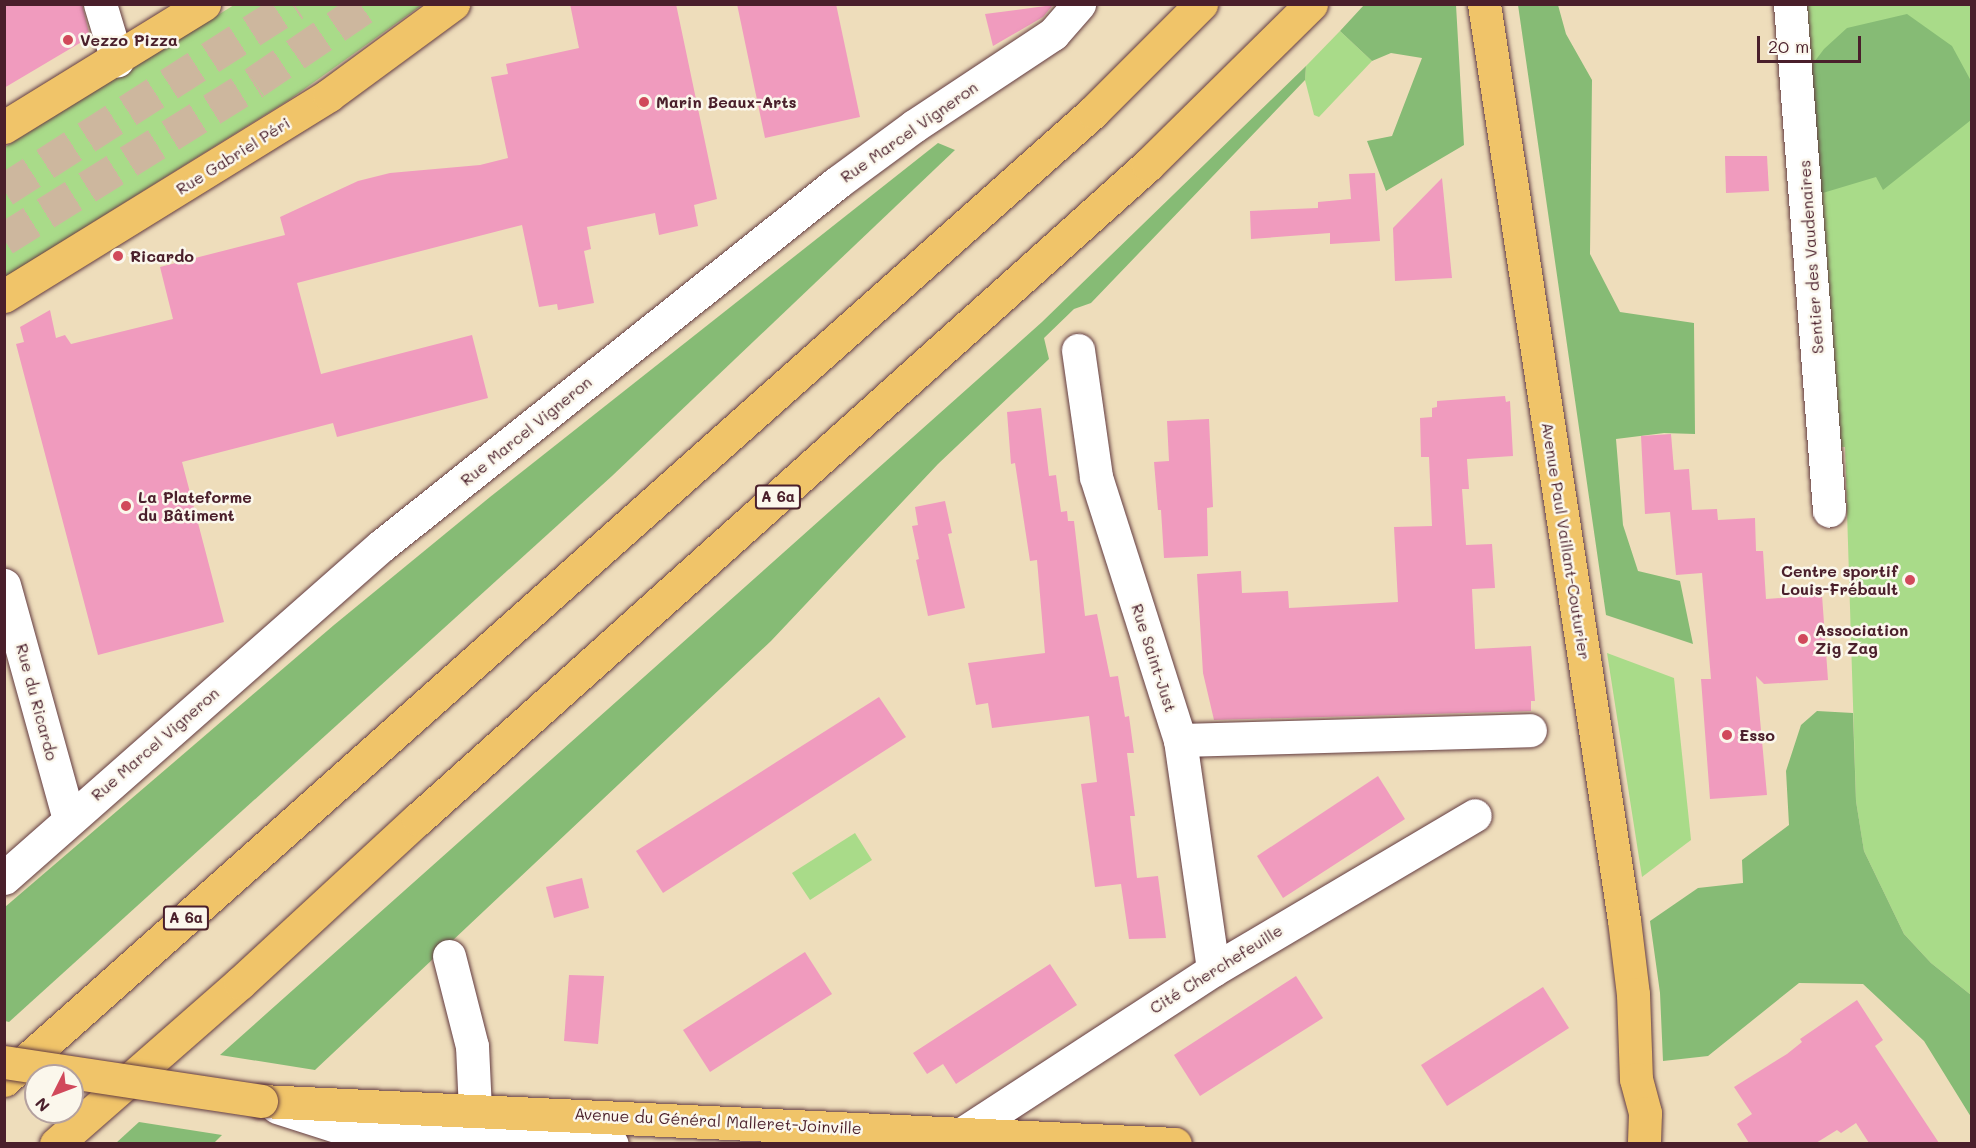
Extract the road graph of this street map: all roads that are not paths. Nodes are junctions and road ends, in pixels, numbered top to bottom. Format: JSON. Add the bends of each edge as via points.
{"nodes":[{"id":1,"x":100,"y":4,"type":"edge"},
{"id":2,"x":204,"y":4,"type":"edge"},
{"id":3,"x":453,"y":4,"type":"edge"},
{"id":4,"x":1201,"y":4,"type":"edge"},
{"id":5,"x":1311,"y":4,"type":"edge"},
{"id":6,"x":1484,"y":4,"type":"edge"},
{"id":7,"x":1790,"y":4,"type":"edge"},
{"id":8,"x":1076,"y":10,"type":"edge"},
{"id":9,"x":117,"y":60,"type":"junction"},
{"id":10,"x":4,"y":127,"type":"edge"},
{"id":11,"x":4,"y":296,"type":"edge"},
{"id":12,"x":1078,"y":350,"type":"dead end"},
{"id":13,"x":1829,"y":510,"type":"dead end"},
{"id":14,"x":4,"y":585,"type":"edge"},
{"id":15,"x":1530,"y":730,"type":"dead end"},
{"id":16,"x":1180,"y":740,"type":"junction"},
{"id":17,"x":1475,"y":815,"type":"dead end"},
{"id":18,"x":69,"y":819,"type":"junction"},
{"id":19,"x":4,"y":878,"type":"edge"},
{"id":20,"x":449,"y":956,"type":"dead end"},
{"id":21,"x":1213,"y":970,"type":"junction"},
{"id":22,"x":4,"y":1062,"type":"edge"},
{"id":23,"x":1636,"y":1079,"type":"junction"},
{"id":24,"x":4,"y":1080,"type":"edge"},
{"id":25,"x":261,"y":1101,"type":"junction"},
{"id":26,"x":475,"y":1109,"type":"junction"},
{"id":27,"x":963,"y":1133,"type":"junction"},
{"id":28,"x":56,"y":1143,"type":"edge"},
{"id":29,"x":612,"y":1143,"type":"edge"},
{"id":30,"x":1175,"y":1143,"type":"edge"},
{"id":31,"x":1622,"y":1143,"type":"edge"},
{"id":32,"x":1644,"y":1143,"type":"edge"}],
"edges":[{"from":1,"to":9,"type":"street"},
{"from":2,"to":9,"type":"main road"},
{"from":3,"to":11,"type":"main road","name":"Rue Gabriel Péri","via":[[329,95]]},
{"from":4,"to":24,"type":"main road","number":"A 6a","via":[[1093,112]]},
{"from":5,"to":28,"type":"main road","number":"A 6a","via":[[1148,165],[240,983]]},
{"from":6,"to":23,"type":"main road","name":"Avenue Paul Vaillant-Couturier","via":[[1624,920],[1633,994]]},
{"from":7,"to":13,"type":"street","name":"Sentier des Vaudenaires"},
{"from":8,"to":18,"type":"street","name":"Rue Marcel Vigneron","via":[[1053,34],[914,126],[838,182],[381,546]]},
{"from":9,"to":10,"type":"main road"},
{"from":12,"to":16,"type":"street","name":"Rue Saint-Just","via":[[1096,477]]},
{"from":14,"to":18,"type":"street","name":"Rue du Ricardo"},
{"from":15,"to":16,"type":"street"},
{"from":16,"to":21,"type":"street","name":"Rue Saint-Just"},
{"from":17,"to":21,"type":"street","name":"Cité Cherchefeuille"},
{"from":18,"to":19,"type":"street","name":"Rue Marcel Vigneron"},
{"from":20,"to":26,"type":"street","via":[[472,1046]]},
{"from":21,"to":27,"type":"street","name":"Cité Cherchefeuille"},
{"from":22,"to":25,"type":"main road","name":"Avenue du Général Malleret-Joinville","bridge":true},
{"from":23,"to":31,"type":"main road","name":"Avenue Paul Vaillant-Couturier"},
{"from":23,"to":32,"type":"main road","name":"Avenue Paul Vaillant-Couturier","via":[[1645,1113]]},
{"from":25,"to":26,"type":"main road","name":"Avenue du Général Malleret-Joinville"},
{"from":25,"to":29,"type":"street","name":"Avenue du Général Malleret-Joinville","via":[[355,1132]]},
{"from":26,"to":27,"type":"main road","name":"Avenue du Général Malleret-Joinville"},
{"from":27,"to":30,"type":"main road","name":"Avenue du Général Malleret-Joinville"}]}
